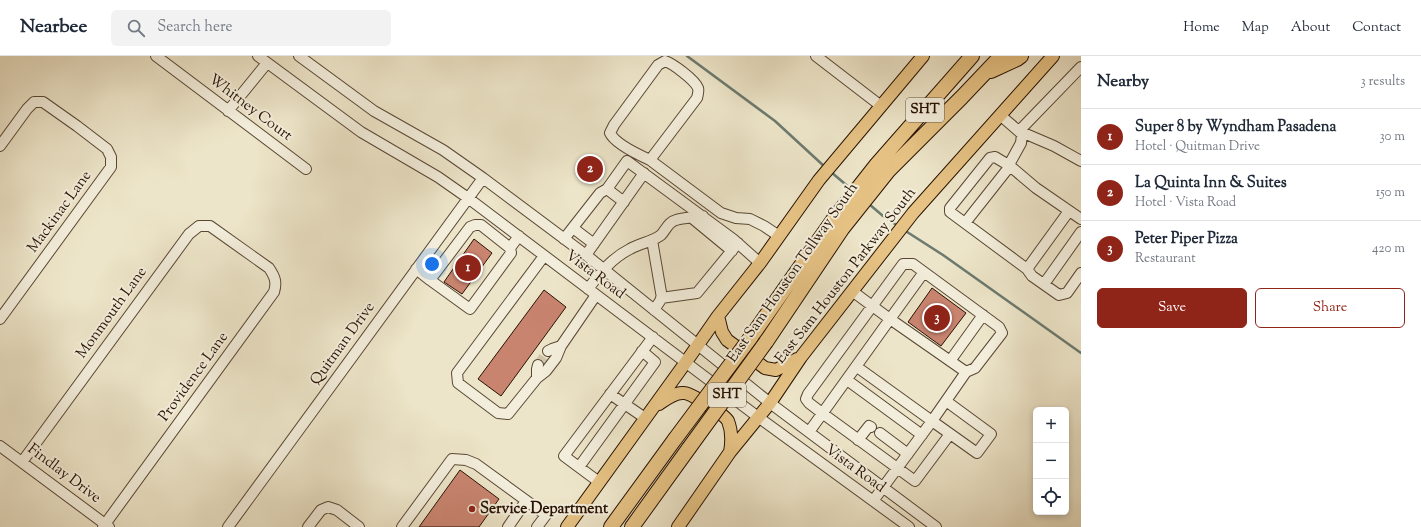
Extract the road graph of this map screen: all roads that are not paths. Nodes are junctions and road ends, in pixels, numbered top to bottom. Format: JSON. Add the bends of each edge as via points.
{"nodes":[{"id":1,"x":156,"y":56,"type":"edge"},
{"id":2,"x":258,"y":56,"type":"edge"},
{"id":3,"x":299,"y":56,"type":"edge"},
{"id":4,"x":816,"y":56,"type":"edge"},
{"id":5,"x":923,"y":56,"type":"edge"},
{"id":6,"x":972,"y":56,"type":"edge"},
{"id":7,"x":1001,"y":56,"type":"edge"},
{"id":8,"x":1021,"y":56,"type":"edge"},
{"id":9,"x":1053,"y":56,"type":"edge"},
{"id":10,"x":268,"y":63,"type":"junction"},
{"id":11,"x":1081,"y":67,"type":"edge"},
{"id":12,"x":983,"y":74,"type":"junction"},
{"id":13,"x":881,"y":106,"type":"junction"},
{"id":14,"x":228,"y":111,"type":"junction"},
{"id":15,"x":1000,"y":115,"type":"junction"},
{"id":16,"x":1019,"y":131,"type":"junction"},
{"id":17,"x":0,"y":146,"type":"edge"},
{"id":18,"x":650,"y":160,"type":"junction"},
{"id":19,"x":1081,"y":161,"type":"edge"},
{"id":20,"x":1010,"y":166,"type":"junction"},
{"id":21,"x":883,"y":167,"type":"junction"},
{"id":22,"x":306,"y":169,"type":"dead end"},
{"id":23,"x":644,"y":173,"type":"junction"},
{"id":24,"x":482,"y":178,"type":"junction"},
{"id":25,"x":607,"y":189,"type":"junction"},
{"id":26,"x":468,"y":198,"type":"junction"},
{"id":27,"x":624,"y":202,"type":"junction"},
{"id":28,"x":1069,"y":211,"type":"junction"},
{"id":29,"x":703,"y":216,"type":"junction"},
{"id":30,"x":692,"y":218,"type":"junction"},
{"id":31,"x":1081,"y":219,"type":"edge"},
{"id":32,"x":965,"y":223,"type":"junction"},
{"id":33,"x":838,"y":225,"type":"junction"},
{"id":34,"x":572,"y":228,"type":"junction"},
{"id":35,"x":1081,"y":232,"type":"edge"},
{"id":36,"x":519,"y":236,"type":"junction"},
{"id":37,"x":779,"y":236,"type":"junction"},
{"id":38,"x":564,"y":239,"type":"junction"},
{"id":39,"x":652,"y":240,"type":"junction"},
{"id":40,"x":594,"y":244,"type":"junction"},
{"id":41,"x":735,"y":247,"type":"junction"},
{"id":42,"x":510,"y":248,"type":"junction"},
{"id":43,"x":243,"y":249,"type":"joint"},
{"id":44,"x":586,"y":255,"type":"junction"},
{"id":45,"x":544,"y":256,"type":"junction"},
{"id":46,"x":760,"y":263,"type":"junction"},
{"id":47,"x":1027,"y":268,"type":"junction"},
{"id":48,"x":416,"y":269,"type":"junction"},
{"id":49,"x":603,"y":269,"type":"junction"},
{"id":50,"x":924,"y":272,"type":"junction"},
{"id":51,"x":1081,"y":273,"type":"edge"},
{"id":52,"x":430,"y":280,"type":"junction"},
{"id":53,"x":1044,"y":284,"type":"junction"},
{"id":54,"x":852,"y":291,"type":"junction"},
{"id":55,"x":592,"y":292,"type":"junction"},
{"id":56,"x":661,"y":298,"type":"junction"},
{"id":57,"x":872,"y":306,"type":"junction"},
{"id":58,"x":654,"y":310,"type":"junction"},
{"id":59,"x":984,"y":315,"type":"junction"},
{"id":60,"x":718,"y":316,"type":"junction"},
{"id":61,"x":0,"y":319,"type":"edge"},
{"id":62,"x":890,"y":319,"type":"junction"},
{"id":63,"x":653,"y":336,"type":"junction"},
{"id":64,"x":698,"y":344,"type":"junction"},
{"id":65,"x":561,"y":346,"type":"junction"},
{"id":66,"x":548,"y":352,"type":"tunnel mouth"},
{"id":67,"x":642,"y":352,"type":"junction"},
{"id":68,"x":801,"y":357,"type":"junction"},
{"id":69,"x":950,"y":361,"type":"junction"},
{"id":70,"x":686,"y":362,"type":"junction"},
{"id":71,"x":538,"y":365,"type":"tunnel mouth"},
{"id":72,"x":857,"y":367,"type":"junction"},
{"id":73,"x":966,"y":372,"type":"junction"},
{"id":74,"x":537,"y":378,"type":"junction"},
{"id":75,"x":847,"y":380,"type":"junction"},
{"id":76,"x":610,"y":394,"type":"junction"},
{"id":77,"x":946,"y":401,"type":"junction"},
{"id":78,"x":770,"y":403,"type":"junction"},
{"id":79,"x":625,"y":404,"type":"junction"},
{"id":80,"x":822,"y":413,"type":"junction"},
{"id":81,"x":649,"y":414,"type":"junction"},
{"id":82,"x":758,"y":417,"type":"junction"},
{"id":83,"x":932,"y":421,"type":"junction"},
{"id":84,"x":808,"y":432,"type":"junction"},
{"id":85,"x":950,"y":434,"type":"junction"},
{"id":86,"x":922,"y":435,"type":"junction"},
{"id":87,"x":858,"y":440,"type":"junction"},
{"id":88,"x":0,"y":446,"type":"edge"},
{"id":89,"x":730,"y":452,"type":"junction"},
{"id":90,"x":908,"y":454,"type":"junction"},
{"id":91,"x":22,"y":462,"type":"junction"},
{"id":92,"x":579,"y":467,"type":"junction"},
{"id":93,"x":897,"y":468,"type":"junction"},
{"id":94,"x":598,"y":482,"type":"junction"},
{"id":95,"x":883,"y":488,"type":"junction"},
{"id":96,"x":526,"y":501,"type":"junction"},
{"id":97,"x":873,"y":501,"type":"junction"},
{"id":98,"x":106,"y":526,"type":"edge"},
{"id":99,"x":228,"y":527,"type":"edge"},
{"id":100,"x":308,"y":527,"type":"edge"},
{"id":101,"x":360,"y":527,"type":"edge"},
{"id":102,"x":402,"y":527,"type":"edge"},
{"id":103,"x":508,"y":527,"type":"edge"},
{"id":104,"x":537,"y":527,"type":"edge"},
{"id":105,"x":567,"y":527,"type":"edge"},
{"id":106,"x":611,"y":527,"type":"edge"},
{"id":107,"x":632,"y":527,"type":"edge"},
{"id":108,"x":678,"y":527,"type":"edge"},
{"id":109,"x":909,"y":527,"type":"edge"},
{"id":110,"x":936,"y":527,"type":"edge"}],
"edges":[{"from":1,"to":14,"type":"street","name":"Whitney Court"},
{"from":2,"to":10,"type":"street","name":"Vista Road"},
{"from":3,"to":24,"type":"street","name":"Vista Road","via":[[374,111],[443,150]]},
{"from":4,"to":13,"type":"street"},
{"from":5,"to":13,"type":"main road"},
{"from":6,"to":21,"type":"highway","name":"East Sam Houston Tollway South","number":"SHT"},
{"from":7,"to":12,"type":"highway","name":"East Sam Houston Tollway South","number":"SHT"},
{"from":8,"to":12,"type":"highway"},
{"from":9,"to":15,"type":"main road","name":"East Sam Houston Parkway South"},
{"from":10,"to":14,"type":"street"},
{"from":10,"to":26,"type":"street","name":"Vista Road","via":[[360,132],[438,177]]},
{"from":11,"to":16,"type":"street"},
{"from":12,"to":21,"type":"highway","name":"East Sam Houston Tollway South","number":"SHT","via":[[962,97]]},
{"from":13,"to":37,"type":"main road","via":[[819,180]]},
{"from":14,"to":22,"type":"street","name":"Whitney Court"},
{"from":15,"to":16,"type":"street"},
{"from":15,"to":54,"type":"main road","name":"East Sam Houston Parkway South","via":[[913,213]]},
{"from":16,"to":19,"type":"street"},
{"from":16,"to":20,"type":"street","via":[[1022,134],[1021,143]]},
{"from":17,"to":61,"type":"street","name":"Mackinac Lane","via":[[27,109],[34,102],[43,102],[107,149],[111,167]]},
{"from":18,"to":18,"type":"street","via":[[699,92],[695,83],[665,61],[658,65],[610,133],[616,140]]},
{"from":18,"to":37,"type":"street","via":[[721,213],[750,220]]},
{"from":20,"to":28,"type":"street"},
{"from":20,"to":32,"type":"street"},
{"from":20,"to":32,"type":"street","via":[[995,157],[990,158],[950,208],[950,212]]},
{"from":21,"to":33,"type":"highway","name":"East Sam Houston Tollway South","number":"SHT"},
{"from":23,"to":25,"type":"street","via":[[627,160]]},
{"from":23,"to":27,"type":"street"},
{"from":23,"to":29,"type":"street"},
{"from":24,"to":26,"type":"street","name":"Quitman Drive"},
{"from":24,"to":38,"type":"street","name":"Vista Road"},
{"from":25,"to":27,"type":"street"},
{"from":25,"to":34,"type":"street","via":[[600,193]]},
{"from":26,"to":36,"type":"street","name":"Vista Road"},
{"from":26,"to":48,"type":"street","name":"Quitman Drive"},
{"from":27,"to":40,"type":"street"},
{"from":28,"to":31,"type":"street"},
{"from":28,"to":47,"type":"street"},
{"from":29,"to":30,"type":"street"},
{"from":29,"to":41,"type":"street"},
{"from":30,"to":39,"type":"street","via":[[672,222],[661,235]]},
{"from":30,"to":41,"type":"street"},
{"from":32,"to":47,"type":"street"},
{"from":33,"to":106,"type":"highway","name":"East Sam Houston Tollway South","number":"SHT","bridge":true},
{"from":33,"to":107,"type":"highway","name":"East Sam Houston Tollway South","number":"SHT","bridge":true,"via":[[766,342]]},
{"from":34,"to":38,"type":"street"},
{"from":34,"to":40,"type":"street"},
{"from":35,"to":53,"type":"street"},
{"from":36,"to":42,"type":"street"},
{"from":36,"to":45,"type":"street","name":"Vista Road"},
{"from":37,"to":46,"type":"main road"},
{"from":38,"to":44,"type":"street","name":"Vista Road"},
{"from":39,"to":49,"type":"street","via":[[627,250]]},
{"from":39,"to":56,"type":"street"},
{"from":40,"to":44,"type":"street"},
{"from":41,"to":46,"type":"street"},
{"from":41,"to":56,"type":"street","via":[[697,293]]},
{"from":42,"to":52,"type":"street","via":[[481,225],[470,227]]},
{"from":42,"to":52,"type":"street","via":[[511,253],[470,309]]},
{"from":43,"to":91,"type":"street","name":"Monmouth Lane","via":[[210,226],[199,226],[189,234]]},
{"from":43,"to":98,"type":"street","name":"Providence Lane","via":[[269,268],[275,277],[274,292]]},
{"from":44,"to":49,"type":"street","name":"Vista Road"},
{"from":45,"to":55,"type":"street","name":"Vista Road"},
{"from":45,"to":74,"type":"street","via":[[457,373],[458,383],[498,413],[508,414]]},
{"from":46,"to":60,"type":"main road"},
{"from":47,"to":53,"type":"street","via":[[1032,276]]},
{"from":48,"to":52,"type":"street"},
{"from":48,"to":99,"type":"street","name":"Quitman Drive"},
{"from":49,"to":55,"type":"street"},
{"from":49,"to":58,"type":"street","name":"Vista Road"},
{"from":50,"to":57,"type":"street","via":[[914,264],[904,264]]},
{"from":50,"to":59,"type":"street"},
{"from":50,"to":62,"type":"street"},
{"from":51,"to":53,"type":"street","via":[[1067,293],[1059,295]]},
{"from":54,"to":57,"type":"street"},
{"from":54,"to":68,"type":"main road","name":"East Sam Houston Parkway South"},
{"from":55,"to":63,"type":"street","name":"Vista Road"},
{"from":55,"to":65,"type":"street"},
{"from":56,"to":58,"type":"street"},
{"from":57,"to":62,"type":"street"},
{"from":57,"to":80,"type":"street","via":[[808,394],[806,399]]},
{"from":58,"to":64,"type":"street","name":"Vista Road"},
{"from":59,"to":69,"type":"street"},
{"from":59,"to":73,"type":"street","via":[[1002,332],[974,368]]},
{"from":60,"to":64,"type":"main road"},
{"from":60,"to":68,"type":"main road","via":[[727,340],[765,368],[776,370]]},
{"from":62,"to":69,"type":"street"},
{"from":62,"to":72,"type":"street"},
{"from":63,"to":67,"type":"street"},
{"from":63,"to":70,"type":"street","name":"Vista Road"},
{"from":64,"to":70,"type":"main road"},
{"from":64,"to":78,"type":"street","name":"Vista Road"},
{"from":65,"to":66,"type":"street"},
{"from":65,"to":74,"type":"street","via":[[546,371]]},
{"from":67,"to":76,"type":"street"},
{"from":67,"to":79,"type":"street","via":[[655,362]]},
{"from":68,"to":78,"type":"main road","name":"East Sam Houston Parkway South"},
{"from":69,"to":73,"type":"street"},
{"from":70,"to":81,"type":"main road"},
{"from":70,"to":82,"type":"street","name":"Vista Road"},
{"from":71,"to":74,"type":"street"},
{"from":72,"to":75,"type":"street"},
{"from":72,"to":83,"type":"street"},
{"from":73,"to":77,"type":"street"},
{"from":75,"to":80,"type":"street"},
{"from":75,"to":86,"type":"street"},
{"from":76,"to":79,"type":"street"},
{"from":76,"to":92,"type":"street","via":[[564,456]]},
{"from":77,"to":83,"type":"street"},
{"from":77,"to":85,"type":"street","via":[[991,434],[976,453]]},
{"from":78,"to":82,"type":"main road","name":"East Sam Houston Parkway South"},
{"from":78,"to":84,"type":"street","name":"Vista Road"},
{"from":79,"to":81,"type":"street"},
{"from":79,"to":92,"type":"street"},
{"from":80,"to":84,"type":"street"},
{"from":80,"to":87,"type":"street"},
{"from":81,"to":89,"type":"main road","via":[[668,397],[682,392],[692,394],[727,419],[731,428]]},
{"from":81,"to":94,"type":"main road"},
{"from":82,"to":89,"type":"main road","name":"East Sam Houston Parkway South"},
{"from":82,"to":97,"type":"street","name":"Vista Road"},
{"from":83,"to":85,"type":"street"},
{"from":83,"to":86,"type":"street"},
{"from":84,"to":95,"type":"street","name":"Vista Road"},
{"from":85,"to":93,"type":"street","via":[[916,481]]},
{"from":86,"to":90,"type":"street"},
{"from":87,"to":90,"type":"street","via":[[869,426]]},
{"from":87,"to":93,"type":"street"},
{"from":88,"to":91,"type":"street","name":"Findlay Drive"},
{"from":89,"to":108,"type":"main road","name":"East Sam Houston Parkway South"},
{"from":90,"to":93,"type":"street"},
{"from":91,"to":98,"type":"street","name":"Findlay Drive"},
{"from":92,"to":94,"type":"street"},
{"from":93,"to":95,"type":"street"},
{"from":94,"to":105,"type":"main road"},
{"from":95,"to":97,"type":"street"},
{"from":95,"to":110,"type":"street","name":"Vista Road"},
{"from":96,"to":102,"type":"street","via":[[476,464],[452,459]]},
{"from":96,"to":103,"type":"street"},
{"from":96,"to":104,"type":"street","via":[[546,515]]},
{"from":97,"to":109,"type":"street","name":"Vista Road"},
{"from":100,"to":101,"type":"street","via":[[321,510],[328,507],[337,510]]}]}
